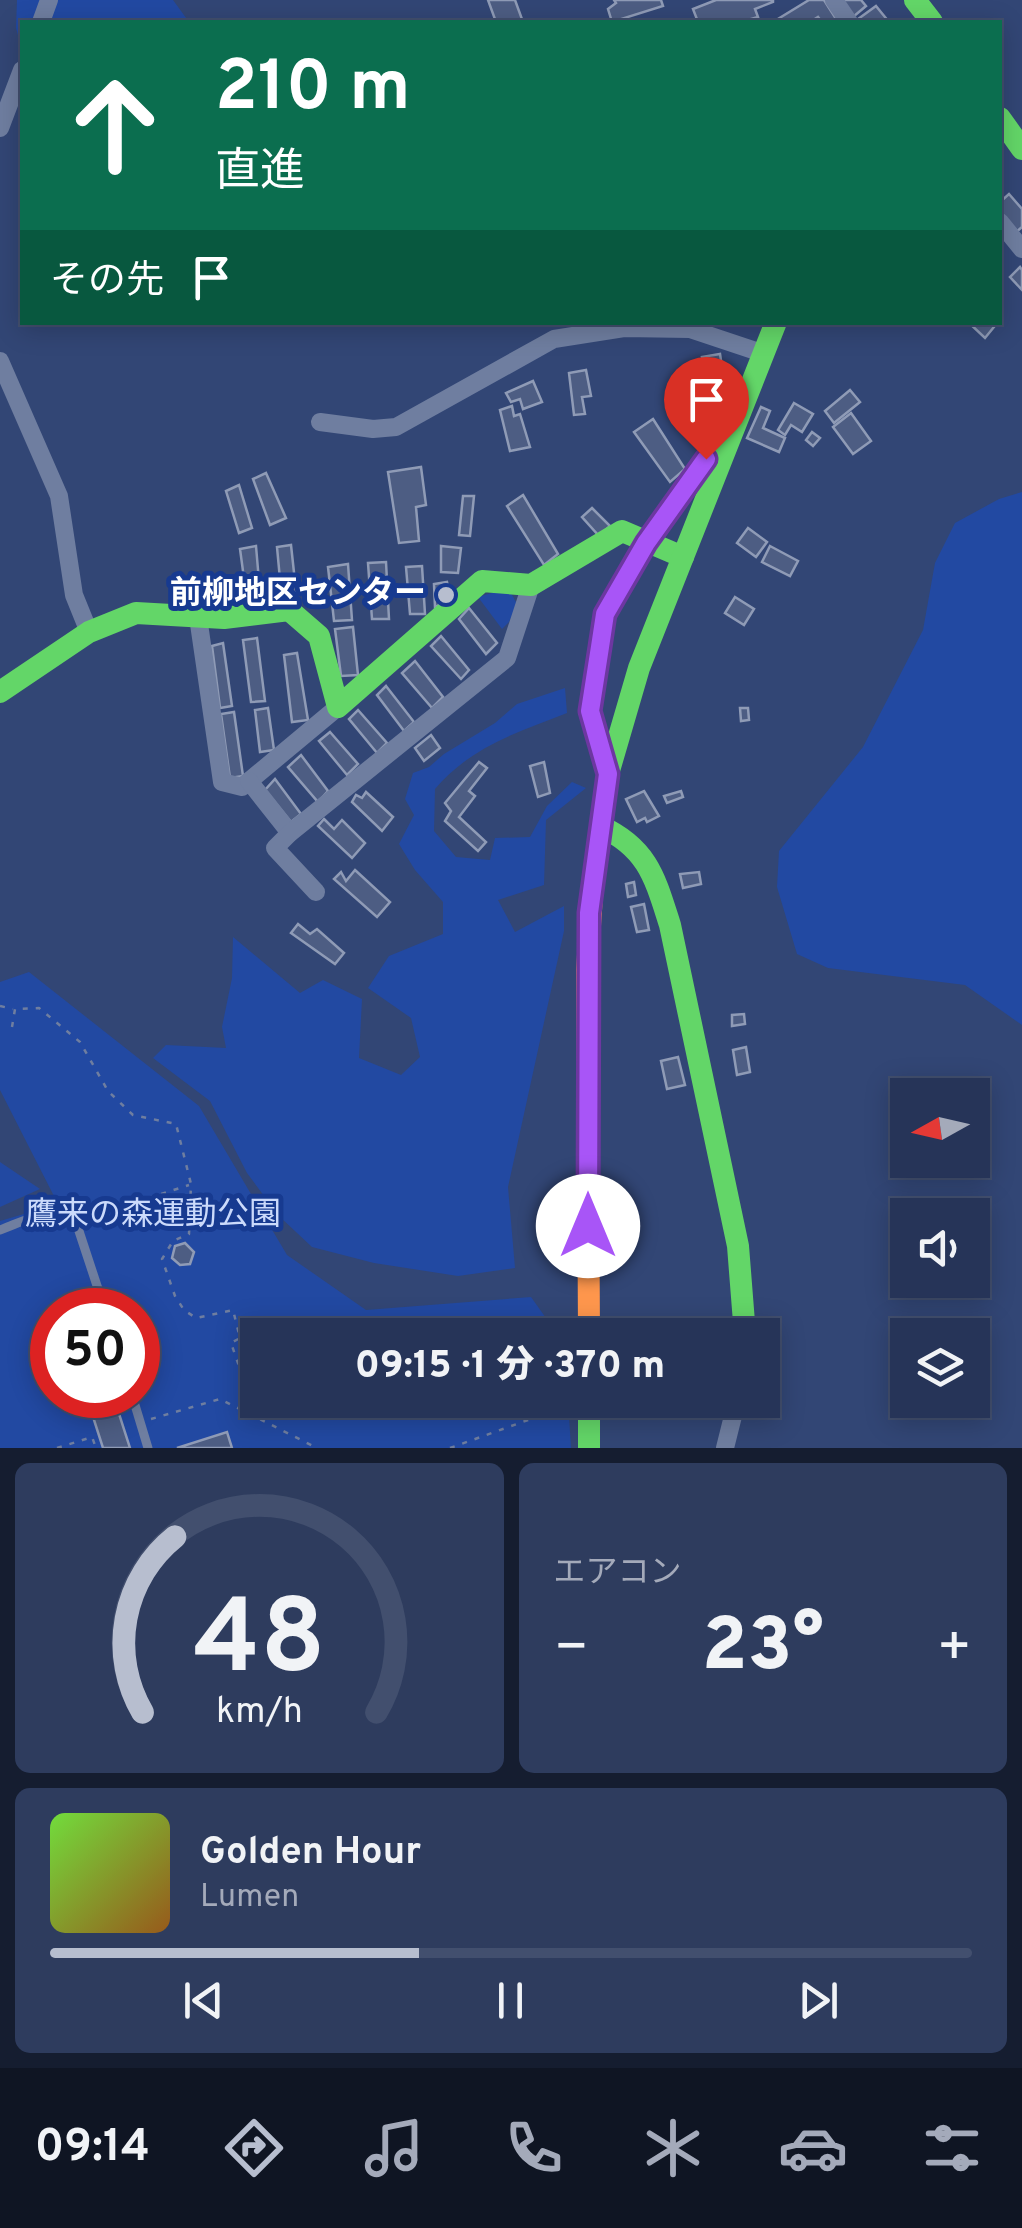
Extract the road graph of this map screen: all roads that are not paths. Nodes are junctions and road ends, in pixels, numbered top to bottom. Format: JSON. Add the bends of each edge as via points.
{"nodes":[{"id":1,"x":915,"y":0,"type":"edge"},
{"id":2,"x":930,"y":20,"type":"edge"},
{"id":3,"x":20,"y":75,"type":"edge"},
{"id":4,"x":1002,"y":121,"type":"edge"},
{"id":5,"x":0,"y":128,"type":"edge"},
{"id":6,"x":1022,"y":149,"type":"edge"},
{"id":7,"x":1002,"y":224,"type":"edge"},
{"id":8,"x":1022,"y":249,"type":"edge"},
{"id":9,"x":775,"y":325,"type":"edge"},
{"id":10,"x":762,"y":353,"type":"junction"},
{"id":11,"x":0,"y":361,"type":"edge"},
{"id":12,"x":320,"y":422,"type":"dead end"},
{"id":13,"x":720,"y":458,"type":"junction"},
{"id":14,"x":646,"y":543,"type":"junction"},
{"id":15,"x":683,"y":557,"type":"junction"},
{"id":16,"x":531,"y":585,"type":"junction"},
{"id":17,"x":198,"y":617,"type":"junction"},
{"id":18,"x":89,"y":632,"type":"junction"},
{"id":19,"x":0,"y":692,"type":"edge"},
{"id":20,"x":338,"y":707,"type":"junction"},
{"id":21,"x":608,"y":774,"type":"junction"},
{"id":22,"x":250,"y":781,"type":"junction"},
{"id":23,"x":600,"y":826,"type":"junction"},
{"id":24,"x":290,"y":833,"type":"junction"},
{"id":25,"x":316,"y":892,"type":"dead end"},
{"id":26,"x":0,"y":1230,"type":"edge"},
{"id":27,"x":97,"y":1288,"type":"edge"},
{"id":28,"x":589,"y":1318,"type":"edge"},
{"id":29,"x":744,"y":1318,"type":"edge"},
{"id":30,"x":139,"y":1418,"type":"edge"},
{"id":31,"x":586,"y":1418,"type":"edge"},
{"id":32,"x":732,"y":1418,"type":"edge"},
{"id":33,"x":148,"y":1448,"type":"edge"},
{"id":34,"x":590,"y":1448,"type":"edge"},
{"id":35,"x":725,"y":1448,"type":"edge"}],
"edges":[{"from":1,"to":2,"type":"street"},
{"from":3,"to":5,"type":"street"},
{"from":4,"to":6,"type":"street"},
{"from":7,"to":8,"type":"street"},
{"from":9,"to":10,"type":"street"},
{"from":10,"to":12,"type":"street","via":[[690,329],[624,328],[554,338],[396,426]]},
{"from":10,"to":13,"type":"street"},
{"from":11,"to":18,"type":"street","via":[[59,496],[74,595]]},
{"from":13,"to":14,"type":"street","via":[[706,459]]},
{"from":13,"to":15,"type":"street"},
{"from":14,"to":15,"type":"street"},
{"from":14,"to":16,"type":"street","via":[[622,530]]},
{"from":14,"to":21,"type":"street","via":[[605,614],[590,711]]},
{"from":15,"to":21,"type":"street"},
{"from":16,"to":20,"type":"street","via":[[482,580]]},
{"from":16,"to":24,"type":"street","via":[[507,658]]},
{"from":17,"to":18,"type":"street","via":[[136,613]]},
{"from":17,"to":20,"type":"street","via":[[289,610],[319,636]]},
{"from":17,"to":22,"type":"street","via":[[222,782],[242,787]]},
{"from":18,"to":19,"type":"street"},
{"from":20,"to":22,"type":"street"},
{"from":21,"to":23,"type":"street"},
{"from":22,"to":24,"type":"street"},
{"from":23,"to":28,"type":"street","via":[[587,970]]},
{"from":23,"to":29,"type":"street","via":[[634,842],[670,925],[738,1246]]},
{"from":24,"to":25,"type":"street","via":[[276,848]]},
{"from":26,"to":27,"type":"lane","via":[[52,1212],[67,1214],[76,1222]]},
{"from":30,"to":33,"type":"lane"},
{"from":31,"to":34,"type":"street"},
{"from":32,"to":35,"type":"street"}]}
